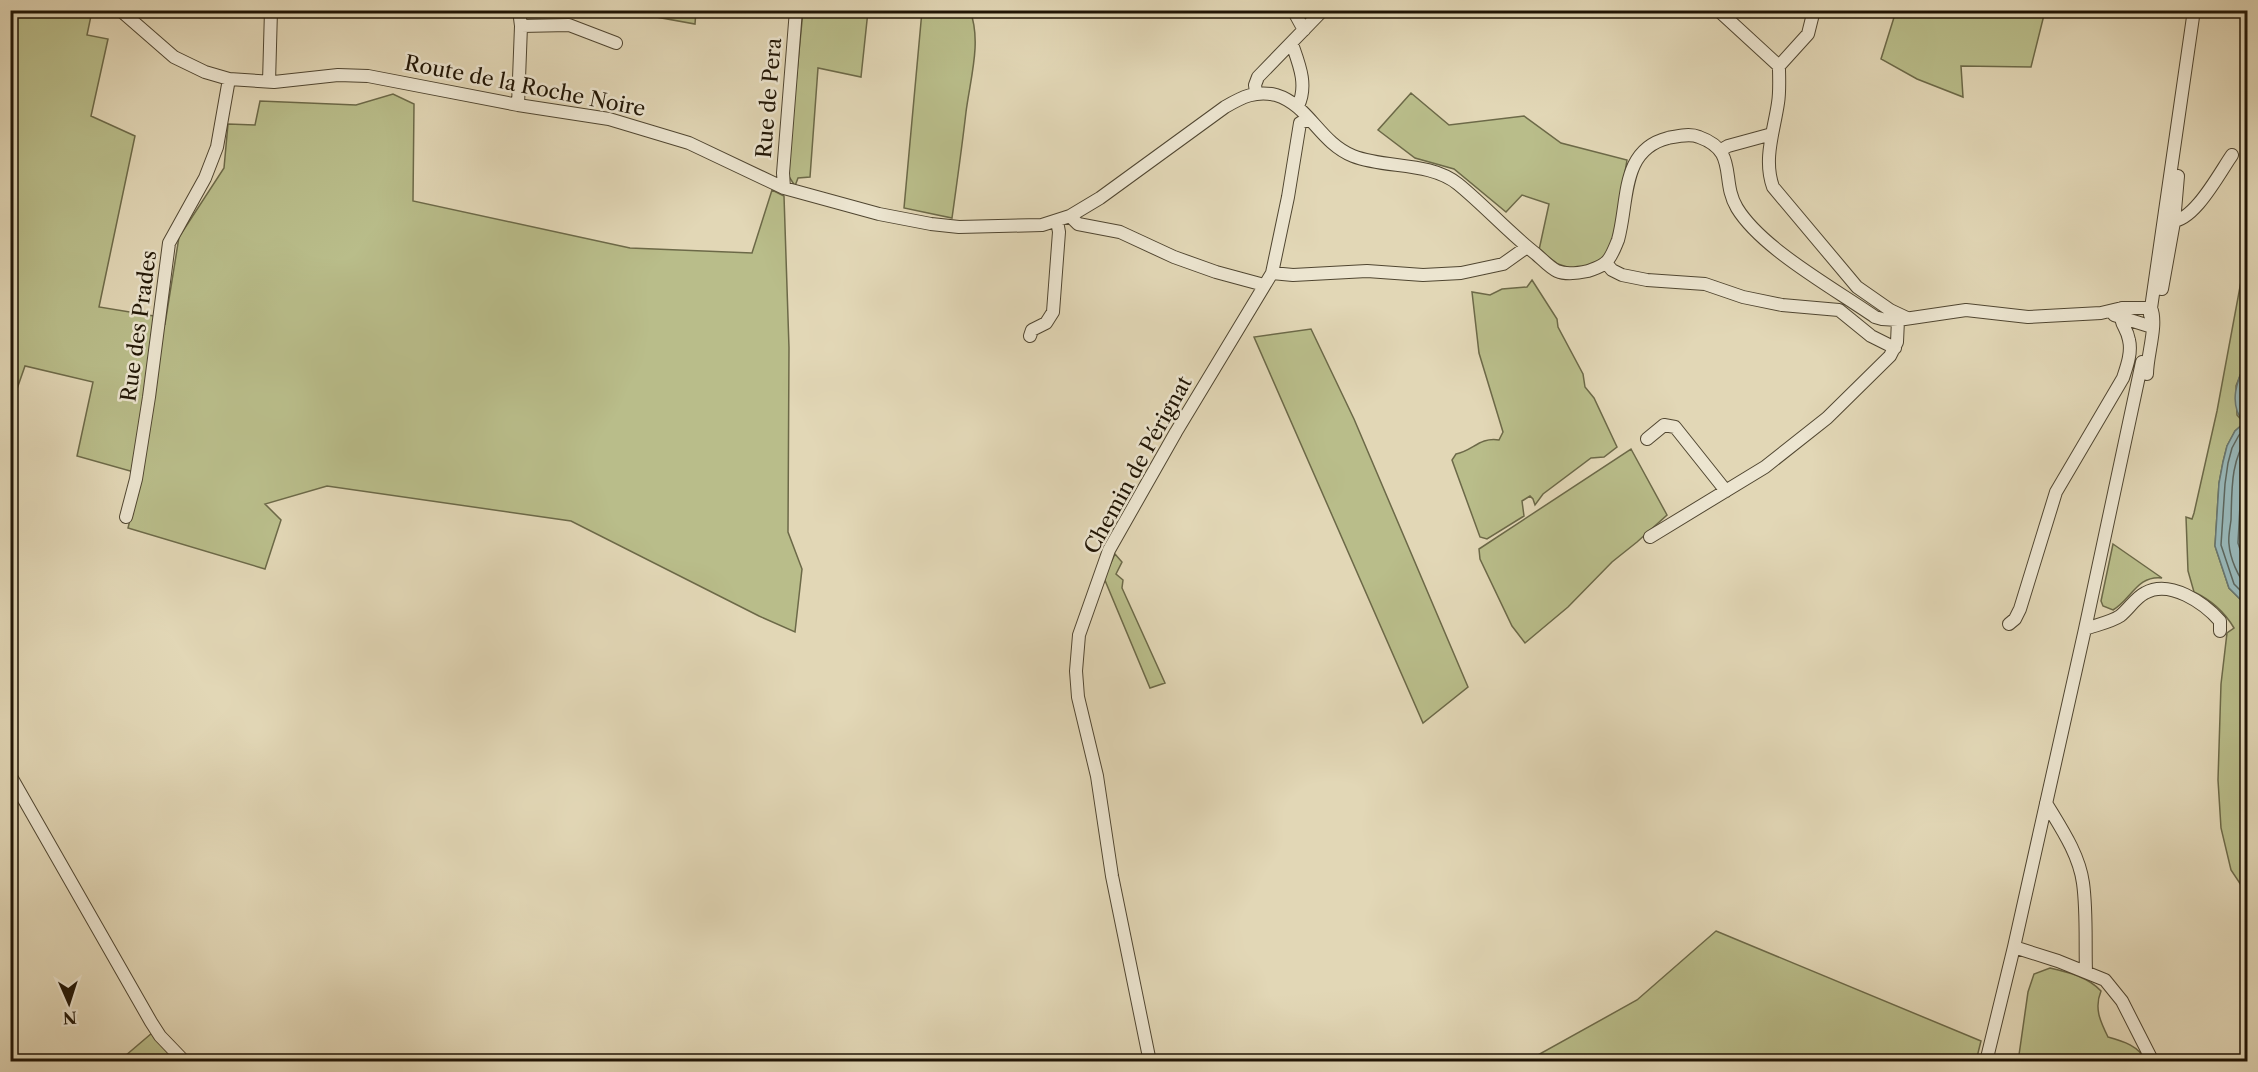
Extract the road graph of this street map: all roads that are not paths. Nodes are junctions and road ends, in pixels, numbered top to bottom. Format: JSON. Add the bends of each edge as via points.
{"nodes":[{"id":1,"x":120,"y":10,"type":"edge"},
{"id":2,"x":271,"y":10,"type":"edge"},
{"id":3,"x":519,"y":10,"type":"edge"},
{"id":4,"x":796,"y":10,"type":"edge"},
{"id":5,"x":1293,"y":10,"type":"edge"},
{"id":6,"x":1323,"y":10,"type":"edge"},
{"id":7,"x":1718,"y":10,"type":"edge"},
{"id":8,"x":1814,"y":10,"type":"edge"},
{"id":9,"x":2194,"y":10,"type":"edge"},
{"id":10,"x":521,"y":26,"type":"junction"},
{"id":11,"x":1304,"y":30,"type":"junction"},
{"id":12,"x":616,"y":43,"type":"dead end"},
{"id":13,"x":1292,"y":44,"type":"junction"},
{"id":14,"x":1779,"y":66,"type":"junction"},
{"id":15,"x":229,"y":79,"type":"junction"},
{"id":16,"x":269,"y":82,"type":"junction"},
{"id":17,"x":1256,"y":93,"type":"junction"},
{"id":18,"x":518,"y":105,"type":"junction"},
{"id":19,"x":1298,"y":106,"type":"junction"},
{"id":20,"x":1309,"y":119,"type":"junction"},
{"id":21,"x":1772,"y":134,"type":"junction"},
{"id":22,"x":1721,"y":150,"type":"junction"},
{"id":23,"x":2232,"y":155,"type":"dead end"},
{"id":24,"x":784,"y":188,"type":"junction"},
{"id":25,"x":1070,"y":216,"type":"junction"},
{"id":26,"x":1057,"y":221,"type":"junction"},
{"id":27,"x":2169,"y":221,"type":"junction"},
{"id":28,"x":1527,"y":247,"type":"junction"},
{"id":29,"x":1606,"y":263,"type":"junction"},
{"id":30,"x":1272,"y":273,"type":"junction"},
{"id":31,"x":1264,"y":285,"type":"junction"},
{"id":32,"x":2122,"y":312,"type":"junction"},
{"id":33,"x":2153,"y":315,"type":"junction"},
{"id":34,"x":1903,"y":319,"type":"junction"},
{"id":35,"x":1030,"y":336,"type":"dead end"},
{"id":36,"x":2130,"y":340,"type":"junction"},
{"id":37,"x":2147,"y":341,"type":"junction"},
{"id":38,"x":1895,"y":348,"type":"junction"},
{"id":39,"x":1647,"y":439,"type":"dead end"},
{"id":40,"x":1726,"y":491,"type":"junction"},
{"id":41,"x":126,"y":517,"type":"dead end"},
{"id":42,"x":2108,"y":517,"type":"junction"},
{"id":43,"x":1650,"y":537,"type":"dead end"},
{"id":44,"x":2009,"y":624,"type":"dead end"},
{"id":45,"x":2085,"y":629,"type":"junction"},
{"id":46,"x":2220,"y":631,"type":"dead end"},
{"id":47,"x":10,"y":775,"type":"edge"},
{"id":48,"x":2046,"y":803,"type":"junction"},
{"id":49,"x":2014,"y":947,"type":"junction"},
{"id":50,"x":2086,"y":972,"type":"junction"},
{"id":51,"x":185,"y":1062,"type":"edge"},
{"id":52,"x":1150,"y":1062,"type":"edge"},
{"id":53,"x":1986,"y":1062,"type":"edge"},
{"id":54,"x":2153,"y":1062,"type":"edge"}],
"edges":[{"from":1,"to":15,"type":"street","name":"Route de la Roche Noire","via":[[174,57]]},
{"from":2,"to":16,"type":"street"},
{"from":3,"to":10,"type":"street"},
{"from":4,"to":24,"type":"street","name":"Rue de Pera"},
{"from":5,"to":11,"type":"street"},
{"from":6,"to":11,"type":"street"},
{"from":7,"to":14,"type":"street"},
{"from":8,"to":14,"type":"street","via":[[1808,34]]},
{"from":9,"to":27,"type":"street"},
{"from":10,"to":12,"type":"street","via":[[568,25]]},
{"from":10,"to":18,"type":"street"},
{"from":11,"to":13,"type":"street"},
{"from":13,"to":17,"type":"street","via":[[1258,77]]},
{"from":13,"to":19,"type":"street","via":[[1302,74]]},
{"from":14,"to":21,"type":"street"},
{"from":15,"to":16,"type":"street","name":"Route de la Roche Noire"},
{"from":15,"to":41,"type":"street","name":"Rue des Prades","via":[[218,147],[170,243],[136,480]]},
{"from":16,"to":18,"type":"street","name":"Route de la Roche Noire","via":[[368,76]]},
{"from":17,"to":19,"type":"street","via":[[1278,96]]},
{"from":17,"to":25,"type":"street","name":"Route de la Roche Noire","via":[[1225,107]]},
{"from":18,"to":24,"type":"street","name":"Route de la Roche Noire","via":[[609,119],[663,134]]},
{"from":19,"to":20,"type":"street"},
{"from":20,"to":28,"type":"street","via":[[1336,147],[1354,156],[1438,173],[1456,183]]},
{"from":20,"to":30,"type":"street","name":"Chemin de Pérignat","via":[[1300,123]]},
{"from":21,"to":22,"type":"street"},
{"from":21,"to":34,"type":"street","via":[[1768,159],[1773,187],[1857,287]]},
{"from":22,"to":29,"type":"street","via":[[1696,135],[1658,141],[1643,149],[1628,183],[1616,247]]},
{"from":22,"to":34,"type":"street","via":[[1736,206],[1773,247],[1875,317]]},
{"from":23,"to":27,"type":"street","via":[[2193,212]]},
{"from":24,"to":26,"type":"street","name":"Route de la Roche Noire","via":[[931,224],[987,228]]},
{"from":25,"to":26,"type":"street","name":"Route de la Roche Noire"},
{"from":25,"to":31,"type":"street","via":[[1078,224],[1120,232],[1195,264]]},
{"from":26,"to":35,"type":"street","via":[[1053,312]]},
{"from":27,"to":33,"type":"street"},
{"from":28,"to":29,"type":"street","via":[[1557,271],[1587,271]]},
{"from":28,"to":30,"type":"street","via":[[1503,264],[1461,273]]},
{"from":29,"to":38,"type":"street","via":[[1622,275],[1705,284],[1782,305],[1839,310],[1871,336]]},
{"from":30,"to":31,"type":"street","name":"Chemin de Pérignat"},
{"from":31,"to":52,"type":"street","name":"Chemin de Pérignat","via":[[1109,550],[1078,635],[1078,697],[1097,776],[1112,876]]},
{"from":32,"to":33,"type":"street"},
{"from":32,"to":33,"type":"street"},
{"from":32,"to":34,"type":"street","via":[[2028,317],[1966,310]]},
{"from":32,"to":36,"type":"street","via":[[2120,320]]},
{"from":33,"to":37,"type":"street"},
{"from":33,"to":42,"type":"street","via":[[2146,374]]},
{"from":34,"to":38,"type":"street"},
{"from":36,"to":37,"type":"street"},
{"from":36,"to":44,"type":"street","via":[[2129,361],[2122,378],[2055,492],[2020,609]]},
{"from":37,"to":42,"type":"street"},
{"from":38,"to":40,"type":"street","via":[[1827,418],[1787,451]]},
{"from":39,"to":40,"type":"street","via":[[1664,425],[1675,427]]},
{"from":40,"to":43,"type":"street"},
{"from":42,"to":45,"type":"street"},
{"from":45,"to":46,"type":"street","via":[[2120,616],[2145,593],[2160,588],[2208,608],[2220,621]]},
{"from":45,"to":48,"type":"street"},
{"from":47,"to":51,"type":"street","via":[[151,1022]]},
{"from":48,"to":49,"type":"street"},
{"from":48,"to":50,"type":"street","via":[[2065,835],[2083,882]]},
{"from":49,"to":50,"type":"street"},
{"from":49,"to":53,"type":"street"},
{"from":50,"to":54,"type":"street","via":[[2105,980],[2122,1001]]}]}
